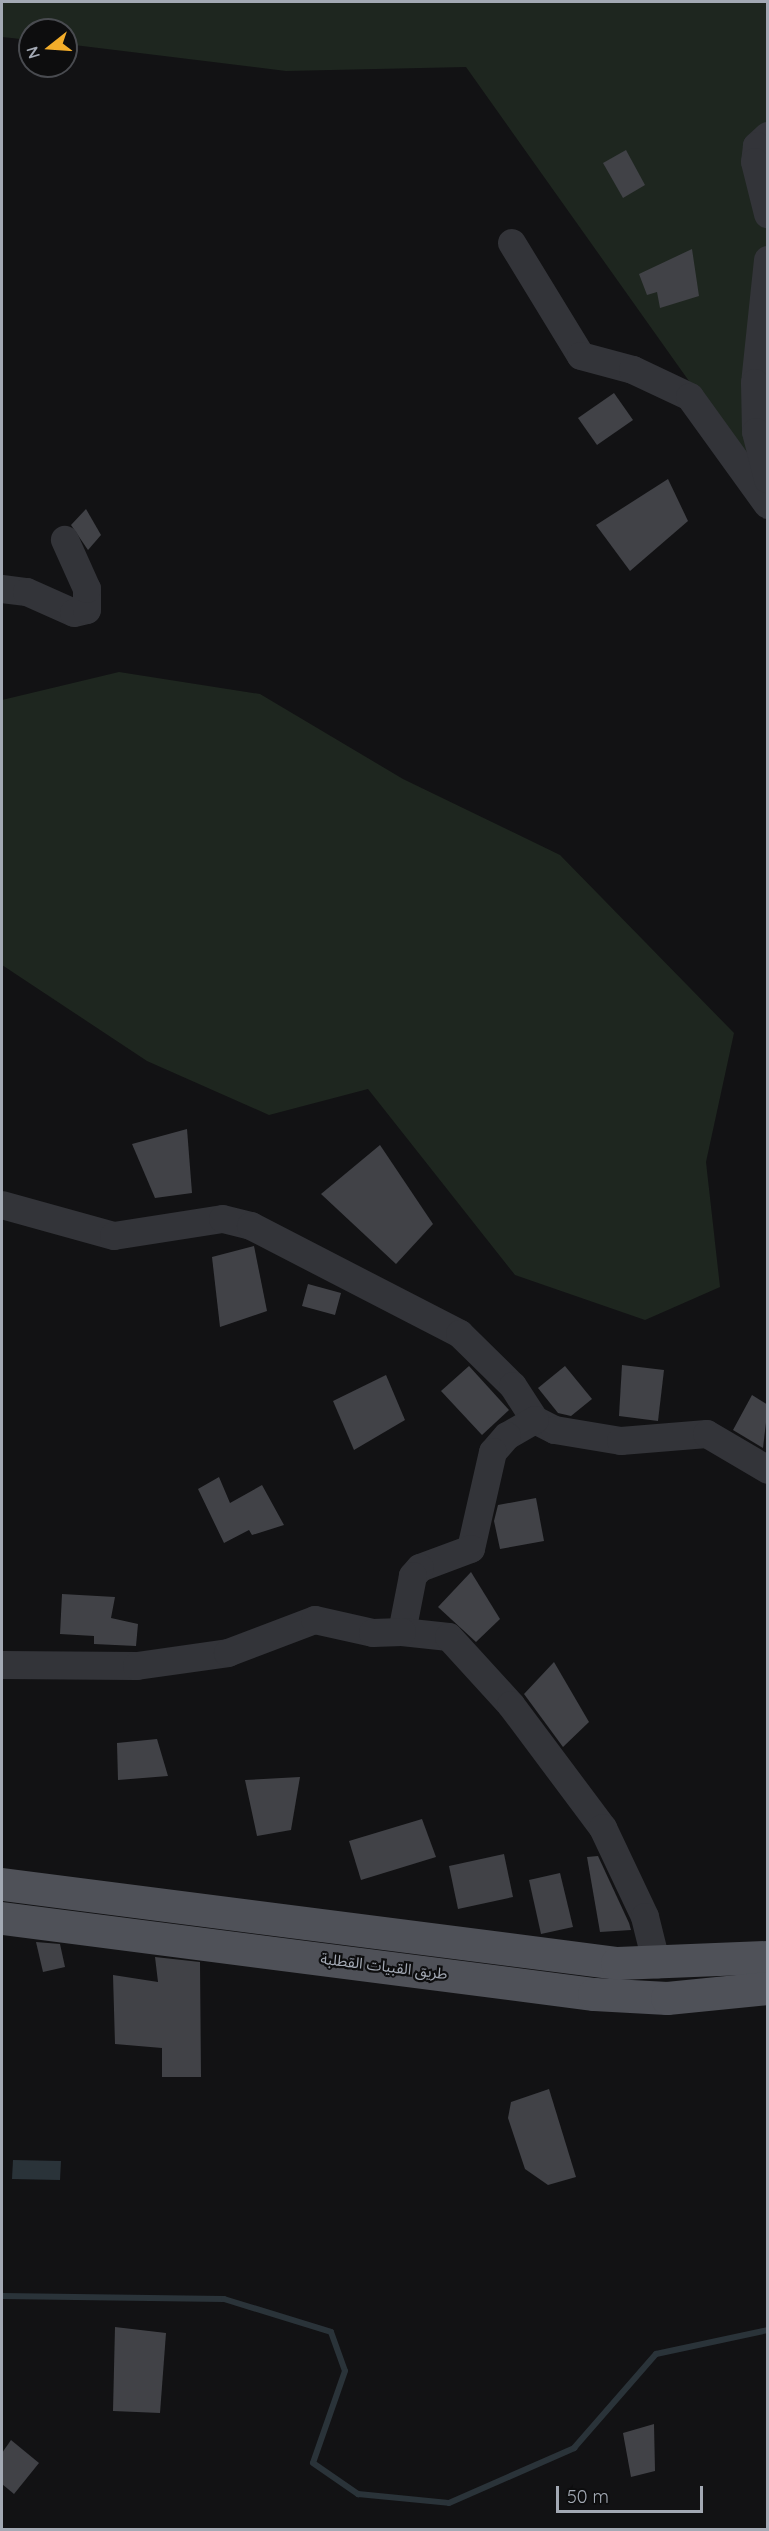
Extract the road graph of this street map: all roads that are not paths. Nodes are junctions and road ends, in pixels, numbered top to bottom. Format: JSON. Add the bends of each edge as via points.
{"nodes":[{"id":1,"x":768,"y":136,"type":"edge"},
{"id":2,"x":768,"y":214,"type":"edge"},
{"id":3,"x":512,"y":243,"type":"dead end"},
{"id":4,"x":768,"y":260,"type":"edge"},
{"id":5,"x":768,"y":478,"type":"edge"},
{"id":6,"x":768,"y":505,"type":"edge"},
{"id":7,"x":65,"y":540,"type":"dead end"},
{"id":8,"x":2,"y":589,"type":"edge"},
{"id":9,"x":2,"y":1205,"type":"edge"},
{"id":10,"x":535,"y":1420,"type":"junction"},
{"id":11,"x":768,"y":1470,"type":"edge"},
{"id":12,"x":402,"y":1632,"type":"junction"},
{"id":13,"x":2,"y":1665,"type":"edge"},
{"id":14,"x":2,"y":1884,"type":"edge"},
{"id":15,"x":2,"y":1918,"type":"edge"},
{"id":16,"x":768,"y":1957,"type":"edge"},
{"id":17,"x":657,"y":1965,"type":"junction"},
{"id":18,"x":768,"y":1988,"type":"edge"}],
"edges":[{"from":1,"to":2,"type":"street","via":[[757,146],[755,162]]},
{"from":3,"to":6,"type":"street","via":[[581,356],[633,370],[690,397]]},
{"from":4,"to":5,"type":"street","via":[[755,349],[755,414]]},
{"from":7,"to":8,"type":"street","via":[[87,590],[87,610],[74,613],[27,592]]},
{"from":9,"to":10,"type":"street","via":[[114,1236],[223,1219],[251,1226],[460,1334],[513,1386]]},
{"from":10,"to":11,"type":"street","via":[[578,1438],[621,1442],[707,1434]]},
{"from":10,"to":12,"type":"street","via":[[507,1436],[493,1452],[471,1549],[420,1568],[413,1576]]},
{"from":12,"to":13,"type":"street","via":[[373,1633],[315,1620],[228,1653],[137,1666]]},
{"from":12,"to":17,"type":"street","via":[[449,1637],[512,1705],[603,1828],[641,1908]]},
{"from":14,"to":17,"type":"main road"},
{"from":15,"to":18,"type":"main road","name":"طريق القبيات القطلبة","via":[[594,1994],[667,1998]]},
{"from":16,"to":17,"type":"main road"}]}
